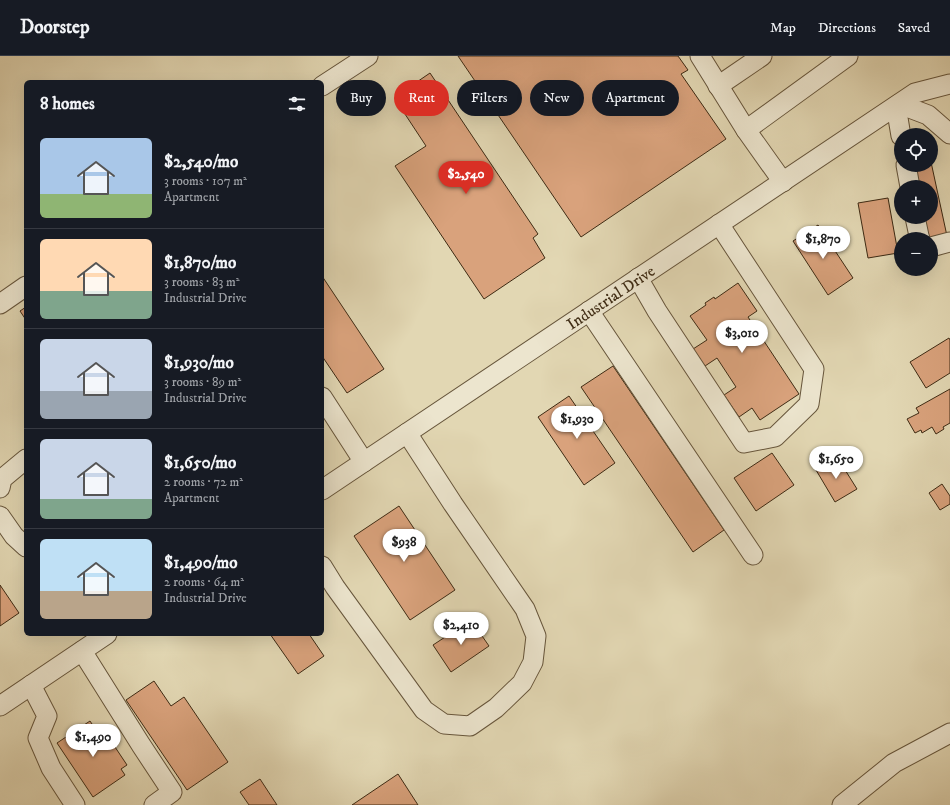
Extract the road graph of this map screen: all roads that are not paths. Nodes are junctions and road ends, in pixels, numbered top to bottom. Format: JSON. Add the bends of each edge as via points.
{"nodes":[{"id":1,"x":368,"y":56,"type":"edge"},
{"id":2,"x":700,"y":56,"type":"edge"},
{"id":3,"x":762,"y":56,"type":"edge"},
{"id":4,"x":848,"y":56,"type":"edge"},
{"id":5,"x":950,"y":84,"type":"edge"},
{"id":6,"x":324,"y":85,"type":"edge"},
{"id":7,"x":718,"y":86,"type":"junction"},
{"id":8,"x":897,"y":105,"type":"junction"},
{"id":9,"x":900,"y":128,"type":"edge"},
{"id":10,"x":746,"y":130,"type":"junction"},
{"id":11,"x":950,"y":134,"type":"edge"},
{"id":12,"x":782,"y":182,"type":"junction"},
{"id":13,"x":719,"y":224,"type":"junction"},
{"id":14,"x":950,"y":242,"type":"edge"},
{"id":15,"x":938,"y":245,"type":"edge"},
{"id":16,"x":638,"y":278,"type":"junction"},
{"id":17,"x":24,"y":287,"type":"edge"},
{"id":18,"x":0,"y":304,"type":"edge"},
{"id":19,"x":589,"y":311,"type":"junction"},
{"id":20,"x":324,"y":400,"type":"edge"},
{"id":21,"x":407,"y":433,"type":"junction"},
{"id":22,"x":24,"y":461,"type":"edge"},
{"id":23,"x":364,"y":462,"type":"junction"},
{"id":24,"x":0,"y":488,"type":"edge"},
{"id":25,"x":324,"y":489,"type":"edge"},
{"id":26,"x":0,"y":516,"type":"edge"},
{"id":27,"x":24,"y":544,"type":"edge"},
{"id":28,"x":753,"y":555,"type":"dead end"},
{"id":29,"x":324,"y":569,"type":"edge"},
{"id":30,"x":94,"y":640,"type":"edge"},
{"id":31,"x":31,"y":685,"type":"junction"},
{"id":32,"x":0,"y":706,"type":"edge"},
{"id":33,"x":950,"y":733,"type":"edge"},
{"id":34,"x":75,"y":805,"type":"edge"},
{"id":35,"x":154,"y":805,"type":"edge"},
{"id":36,"x":842,"y":805,"type":"edge"}],
"edges":[{"from":1,"to":6,"type":"street"},
{"from":2,"to":7,"type":"street"},
{"from":3,"to":7,"type":"street"},
{"from":4,"to":10,"type":"street"},
{"from":5,"to":8,"type":"street","name":"Industrial Drive","via":[[915,93]]},
{"from":7,"to":10,"type":"street"},
{"from":8,"to":9,"type":"street"},
{"from":8,"to":11,"type":"street","via":[[928,115]]},
{"from":8,"to":12,"type":"street","name":"Industrial Drive"},
{"from":10,"to":12,"type":"street"},
{"from":12,"to":13,"type":"street","name":"Industrial Drive"},
{"from":13,"to":16,"type":"street","name":"Industrial Drive"},
{"from":13,"to":16,"type":"street","via":[[814,369],[809,404],[775,437],[744,443],[656,311]]},
{"from":14,"to":15,"type":"street"},
{"from":16,"to":19,"type":"street","name":"Industrial Drive"},
{"from":17,"to":18,"type":"street"},
{"from":19,"to":21,"type":"street","name":"Industrial Drive"},
{"from":19,"to":28,"type":"street"},
{"from":20,"to":23,"type":"street"},
{"from":21,"to":23,"type":"street","name":"Industrial Drive"},
{"from":21,"to":29,"type":"street","via":[[525,609],[536,636],[533,662],[522,683],[496,708],[470,726],[444,724],[424,710]]},
{"from":22,"to":24,"type":"street","via":[[2,479]]},
{"from":23,"to":25,"type":"street","name":"Industrial Drive"},
{"from":26,"to":27,"type":"street","via":[[14,536]]},
{"from":30,"to":31,"type":"street"},
{"from":30,"to":35,"type":"street","via":[[141,745],[172,792]]},
{"from":31,"to":32,"type":"street"},
{"from":31,"to":34,"type":"street","via":[[47,716],[38,738],[51,768]]},
{"from":33,"to":36,"type":"street","via":[[894,763]]}]}
